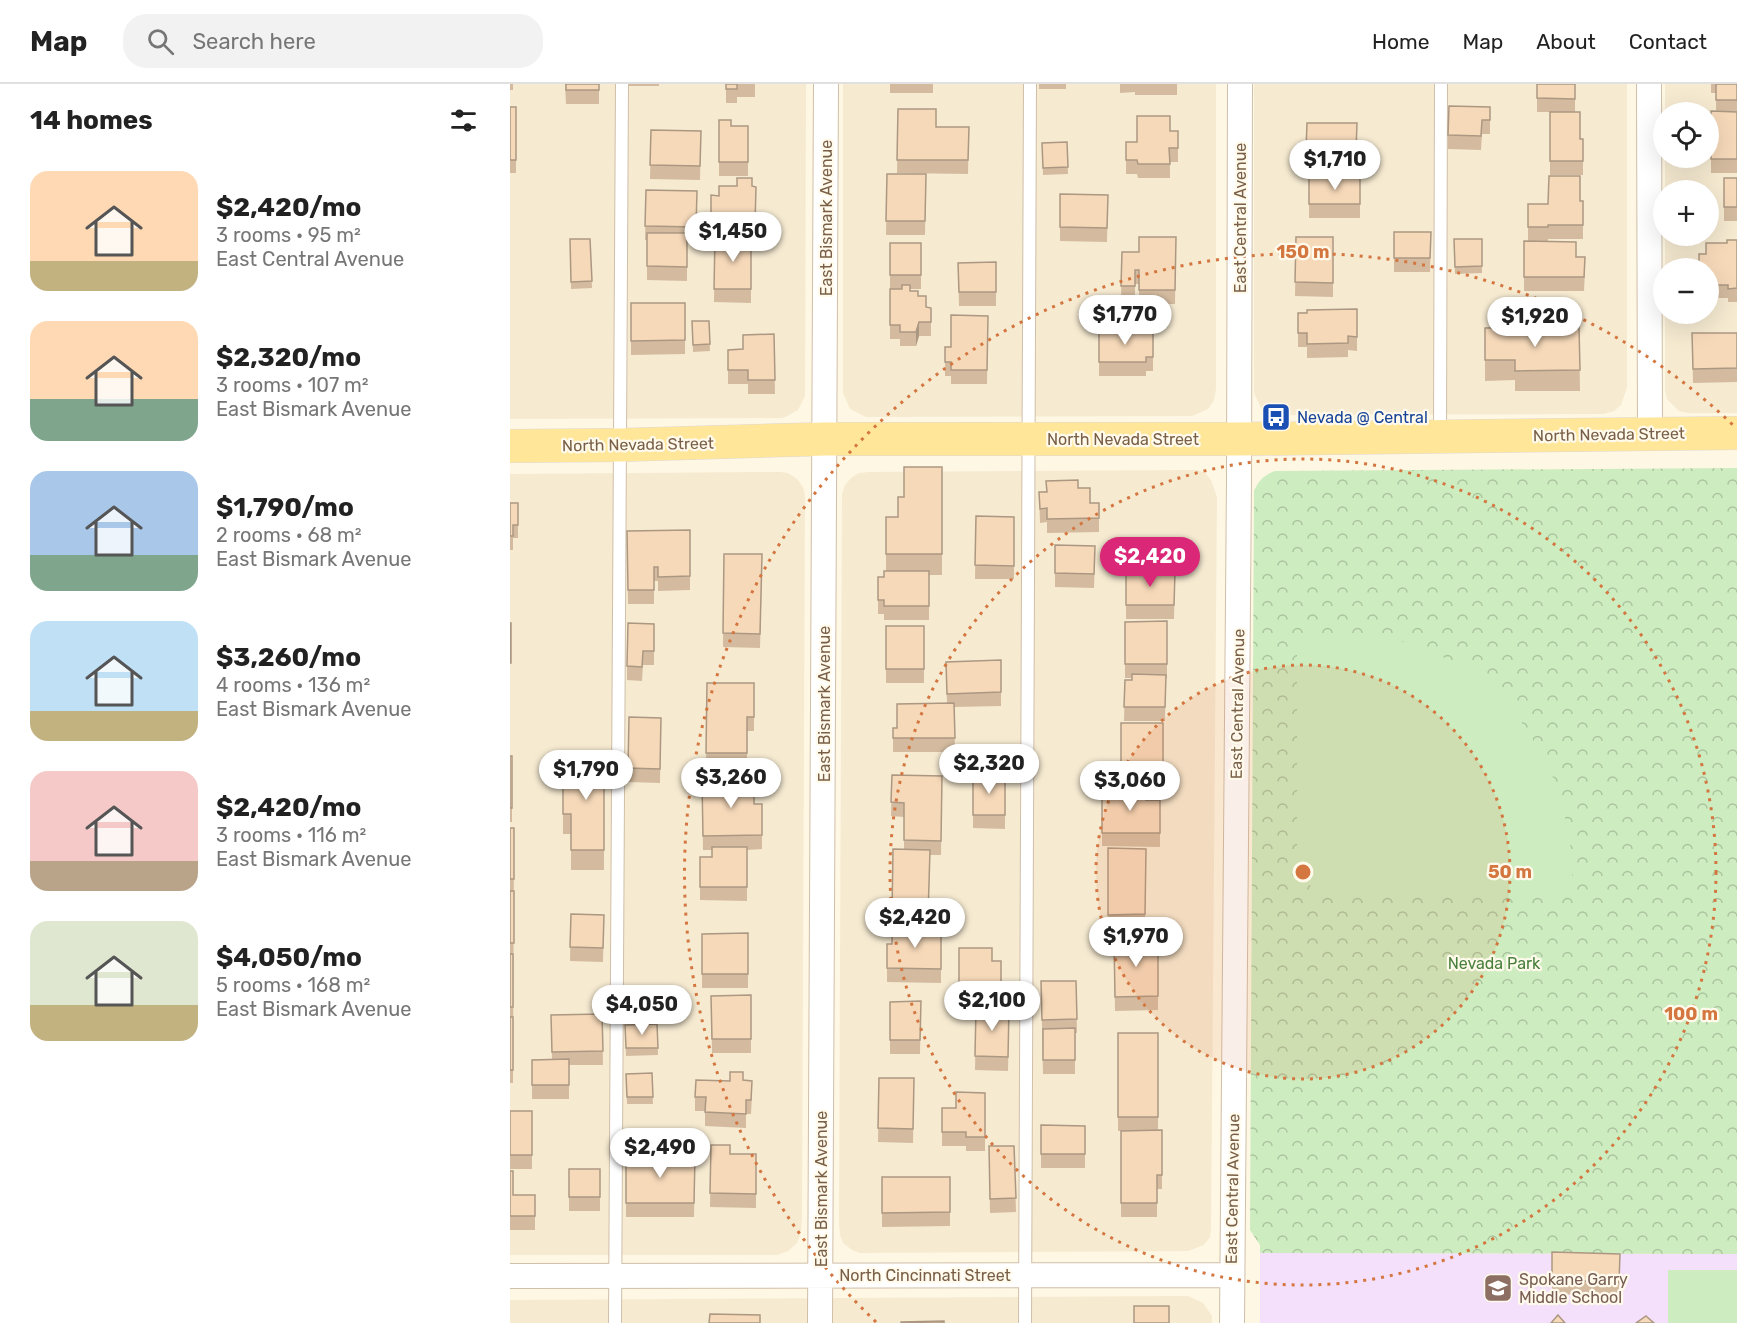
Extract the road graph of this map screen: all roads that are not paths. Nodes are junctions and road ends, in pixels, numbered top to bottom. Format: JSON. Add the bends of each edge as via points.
{"nodes":[{"id":1,"x":622,"y":84,"type":"edge"},
{"id":2,"x":826,"y":84,"type":"edge"},
{"id":3,"x":1030,"y":84,"type":"edge"},
{"id":4,"x":1240,"y":84,"type":"edge"},
{"id":5,"x":1441,"y":84,"type":"edge"},
{"id":6,"x":1649,"y":84,"type":"edge"},
{"id":7,"x":1650,"y":433,"type":"junction"},
{"id":8,"x":1737,"y":433,"type":"edge"},
{"id":9,"x":1440,"y":436,"type":"junction"},
{"id":10,"x":825,"y":439,"type":"junction"},
{"id":11,"x":1030,"y":439,"type":"junction"},
{"id":12,"x":1239,"y":439,"type":"junction"},
{"id":13,"x":510,"y":446,"type":"edge"},
{"id":14,"x":620,"y":446,"type":"junction"},
{"id":15,"x":1025,"y":1275,"type":"junction"},
{"id":16,"x":1232,"y":1275,"type":"junction"},
{"id":17,"x":510,"y":1276,"type":"edge"},
{"id":18,"x":820,"y":1276,"type":"junction"},
{"id":19,"x":615,"y":1277,"type":"junction"},
{"id":20,"x":615,"y":1323,"type":"edge"},
{"id":21,"x":820,"y":1323,"type":"edge"},
{"id":22,"x":1025,"y":1323,"type":"edge"},
{"id":23,"x":1232,"y":1323,"type":"edge"}],
"edges":[{"from":1,"to":14,"type":"lane"},
{"from":2,"to":10,"type":"street","name":"East Bismark Avenue"},
{"from":3,"to":11,"type":"lane"},
{"from":4,"to":12,"type":"street","name":"East Central Avenue"},
{"from":5,"to":9,"type":"lane"},
{"from":6,"to":7,"type":"street"},
{"from":7,"to":8,"type":"main road","name":"North Nevada Street"},
{"from":7,"to":9,"type":"main road","name":"North Nevada Street"},
{"from":9,"to":12,"type":"main road","name":"North Nevada Street"},
{"from":10,"to":11,"type":"main road","name":"North Nevada Street"},
{"from":10,"to":14,"type":"main road","name":"North Nevada Street"},
{"from":10,"to":18,"type":"street","name":"East Bismark Avenue"},
{"from":11,"to":12,"type":"main road","name":"North Nevada Street"},
{"from":11,"to":15,"type":"lane"},
{"from":12,"to":16,"type":"street","name":"East Central Avenue"},
{"from":13,"to":14,"type":"main road","name":"North Nevada Street"},
{"from":14,"to":19,"type":"lane"},
{"from":15,"to":16,"type":"street","name":"North Cincinnati Street"},
{"from":15,"to":18,"type":"street","name":"North Cincinnati Street"},
{"from":15,"to":22,"type":"lane"},
{"from":16,"to":23,"type":"street","name":"East Central Avenue"},
{"from":17,"to":19,"type":"street","name":"North Cincinnati Street"},
{"from":18,"to":19,"type":"street","name":"North Cincinnati Street"},
{"from":18,"to":21,"type":"street","name":"East Bismark Avenue"},
{"from":19,"to":20,"type":"lane"}]}
